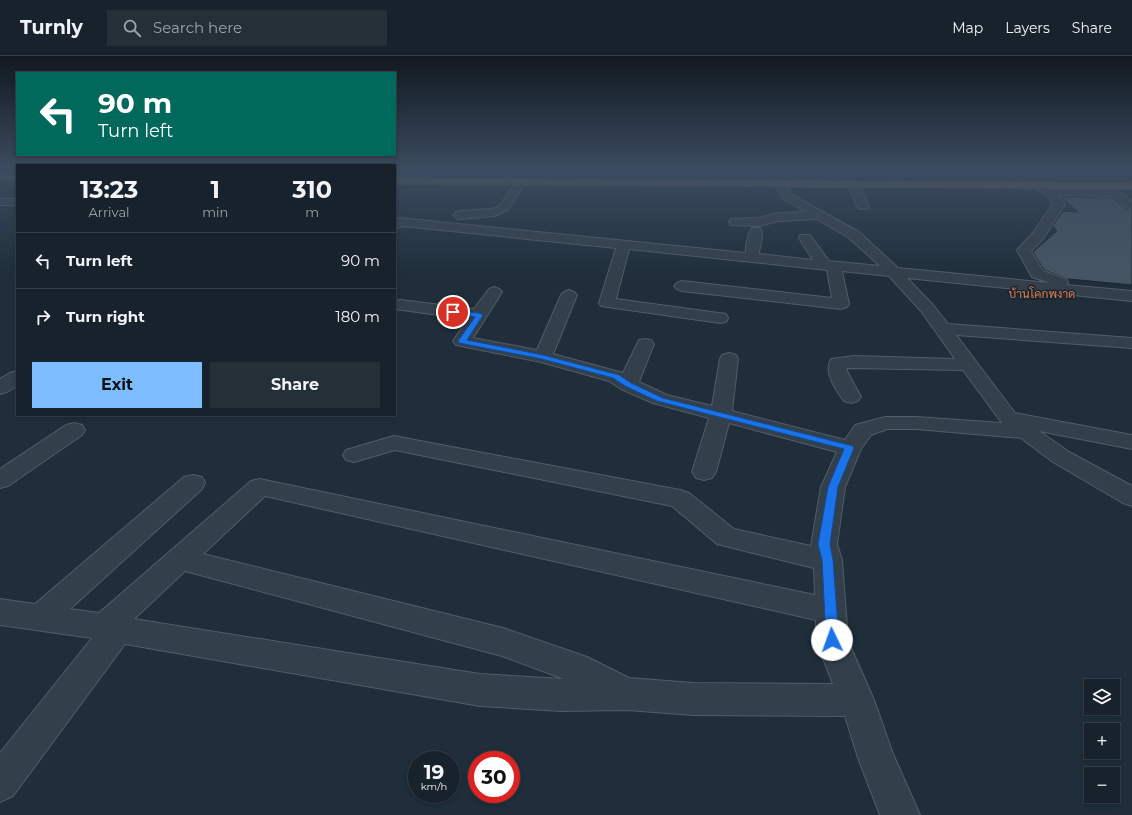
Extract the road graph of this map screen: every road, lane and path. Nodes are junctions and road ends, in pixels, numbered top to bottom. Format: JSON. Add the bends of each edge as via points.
{"nodes":[{"id":1,"x":505,"y":205,"type":"edge"},
{"id":2,"x":803,"y":205,"type":"edge"},
{"id":3,"x":1058,"y":205,"type":"edge"},
{"id":4,"x":460,"y":215,"type":"dead end"},
{"id":5,"x":820,"y":215,"type":"junction"},
{"id":6,"x":735,"y":222,"type":"dead end"},
{"id":7,"x":396,"y":223,"type":"edge"},
{"id":8,"x":756,"y":231,"type":"dead end"},
{"id":9,"x":805,"y":238,"type":"dead end"},
{"id":10,"x":624,"y":245,"type":"junction"},
{"id":11,"x":753,"y":259,"type":"junction"},
{"id":12,"x":829,"y":266,"type":"junction"},
{"id":13,"x":893,"y":272,"type":"junction"},
{"id":14,"x":682,"y":286,"type":"dead end"},
{"id":15,"x":1132,"y":289,"type":"edge"},
{"id":16,"x":494,"y":292,"type":"dead end"},
{"id":17,"x":569,"y":295,"type":"dead end"},
{"id":18,"x":1132,"y":296,"type":"edge"},
{"id":19,"x":400,"y":305,"type":"dead end"},
{"id":20,"x":479,"y":315,"type":"junction"},
{"id":21,"x":720,"y":318,"type":"dead end"},
{"id":22,"x":942,"y":329,"type":"junction"},
{"id":23,"x":1132,"y":343,"type":"edge"},
{"id":24,"x":645,"y":344,"type":"dead end"},
{"id":25,"x":543,"y":357,"type":"junction"},
{"id":26,"x":728,"y":359,"type":"dead end"},
{"id":27,"x":968,"y":364,"type":"junction"},
{"id":28,"x":16,"y":378,"type":"edge"},
{"id":29,"x":628,"y":384,"type":"junction"},
{"id":30,"x":0,"y":388,"type":"edge"},
{"id":31,"x":851,"y":397,"type":"dead end"},
{"id":32,"x":720,"y":416,"type":"junction"},
{"id":33,"x":1017,"y":425,"type":"junction"},
{"id":34,"x":74,"y":430,"type":"dead end"},
{"id":35,"x":1132,"y":442,"type":"edge"},
{"id":36,"x":850,"y":448,"type":"junction"},
{"id":37,"x":354,"y":455,"type":"dead end"},
{"id":38,"x":704,"y":472,"type":"dead end"},
{"id":39,"x":0,"y":480,"type":"edge"},
{"id":40,"x":193,"y":483,"type":"dead end"},
{"id":41,"x":1132,"y":497,"type":"edge"},
{"id":42,"x":180,"y":559,"type":"junction"},
{"id":43,"x":828,"y":560,"type":"junction"},
{"id":44,"x":0,"y":612,"type":"edge"},
{"id":45,"x":831,"y":612,"type":"junction"},
{"id":46,"x":40,"y":618,"type":"junction"},
{"id":47,"x":111,"y":628,"type":"junction"},
{"id":48,"x":627,"y":694,"type":"junction"},
{"id":49,"x":857,"y":700,"type":"junction"},
{"id":50,"x":0,"y":783,"type":"edge"},
{"id":51,"x":900,"y":815,"type":"edge"}],
"edges":[{"from":1,"to":4,"type":"street","via":[[494,212]]},
{"from":2,"to":5,"type":"street"},
{"from":3,"to":15,"type":"street","via":[[1038,236],[1024,250],[1037,274],[1058,281]]},
{"from":5,"to":6,"type":"street"},
{"from":5,"to":13,"type":"street","via":[[854,235]]},
{"from":7,"to":10,"type":"street"},
{"from":8,"to":11,"type":"street","via":[[752,247]]},
{"from":9,"to":12,"type":"street"},
{"from":10,"to":11,"type":"street"},
{"from":10,"to":21,"type":"street","via":[[607,304]]},
{"from":11,"to":12,"type":"street"},
{"from":12,"to":13,"type":"street"},
{"from":12,"to":14,"type":"street","via":[[841,304]]},
{"from":13,"to":18,"type":"street"},
{"from":13,"to":22,"type":"street","via":[[927,308]]},
{"from":16,"to":20,"type":"street"},
{"from":17,"to":25,"type":"street"},
{"from":19,"to":20,"type":"street"},
{"from":20,"to":25,"type":"street","via":[[462,341]]},
{"from":22,"to":23,"type":"street"},
{"from":22,"to":27,"type":"street"},
{"from":24,"to":29,"type":"street"},
{"from":25,"to":29,"type":"street","via":[[616,377]]},
{"from":26,"to":32,"type":"street"},
{"from":27,"to":31,"type":"street","via":[[838,363],[837,371]]},
{"from":27,"to":33,"type":"street"},
{"from":28,"to":30,"type":"street"},
{"from":29,"to":32,"type":"street","via":[[660,399]]},
{"from":32,"to":36,"type":"street"},
{"from":32,"to":38,"type":"street"},
{"from":33,"to":35,"type":"street"},
{"from":33,"to":36,"type":"street","via":[[885,423],[864,430]]},
{"from":33,"to":41,"type":"street","via":[[1061,456]]},
{"from":34,"to":39,"type":"street"},
{"from":36,"to":43,"type":"street","via":[[833,487],[824,544]]},
{"from":37,"to":43,"type":"street","via":[[394,443],[680,499],[726,537]]},
{"from":40,"to":46,"type":"street"},
{"from":42,"to":45,"type":"street","via":[[260,487]]},
{"from":42,"to":47,"type":"street"},
{"from":42,"to":48,"type":"street","via":[[503,642],[575,668]]},
{"from":43,"to":45,"type":"street"},
{"from":44,"to":46,"type":"street"},
{"from":45,"to":49,"type":"street","via":[[832,640]]},
{"from":46,"to":47,"type":"street"},
{"from":47,"to":48,"type":"street","via":[[480,690],[561,695]]},
{"from":47,"to":50,"type":"street"},
{"from":48,"to":49,"type":"street","via":[[693,699]]},
{"from":49,"to":51,"type":"street","via":[[876,758]]}]}
